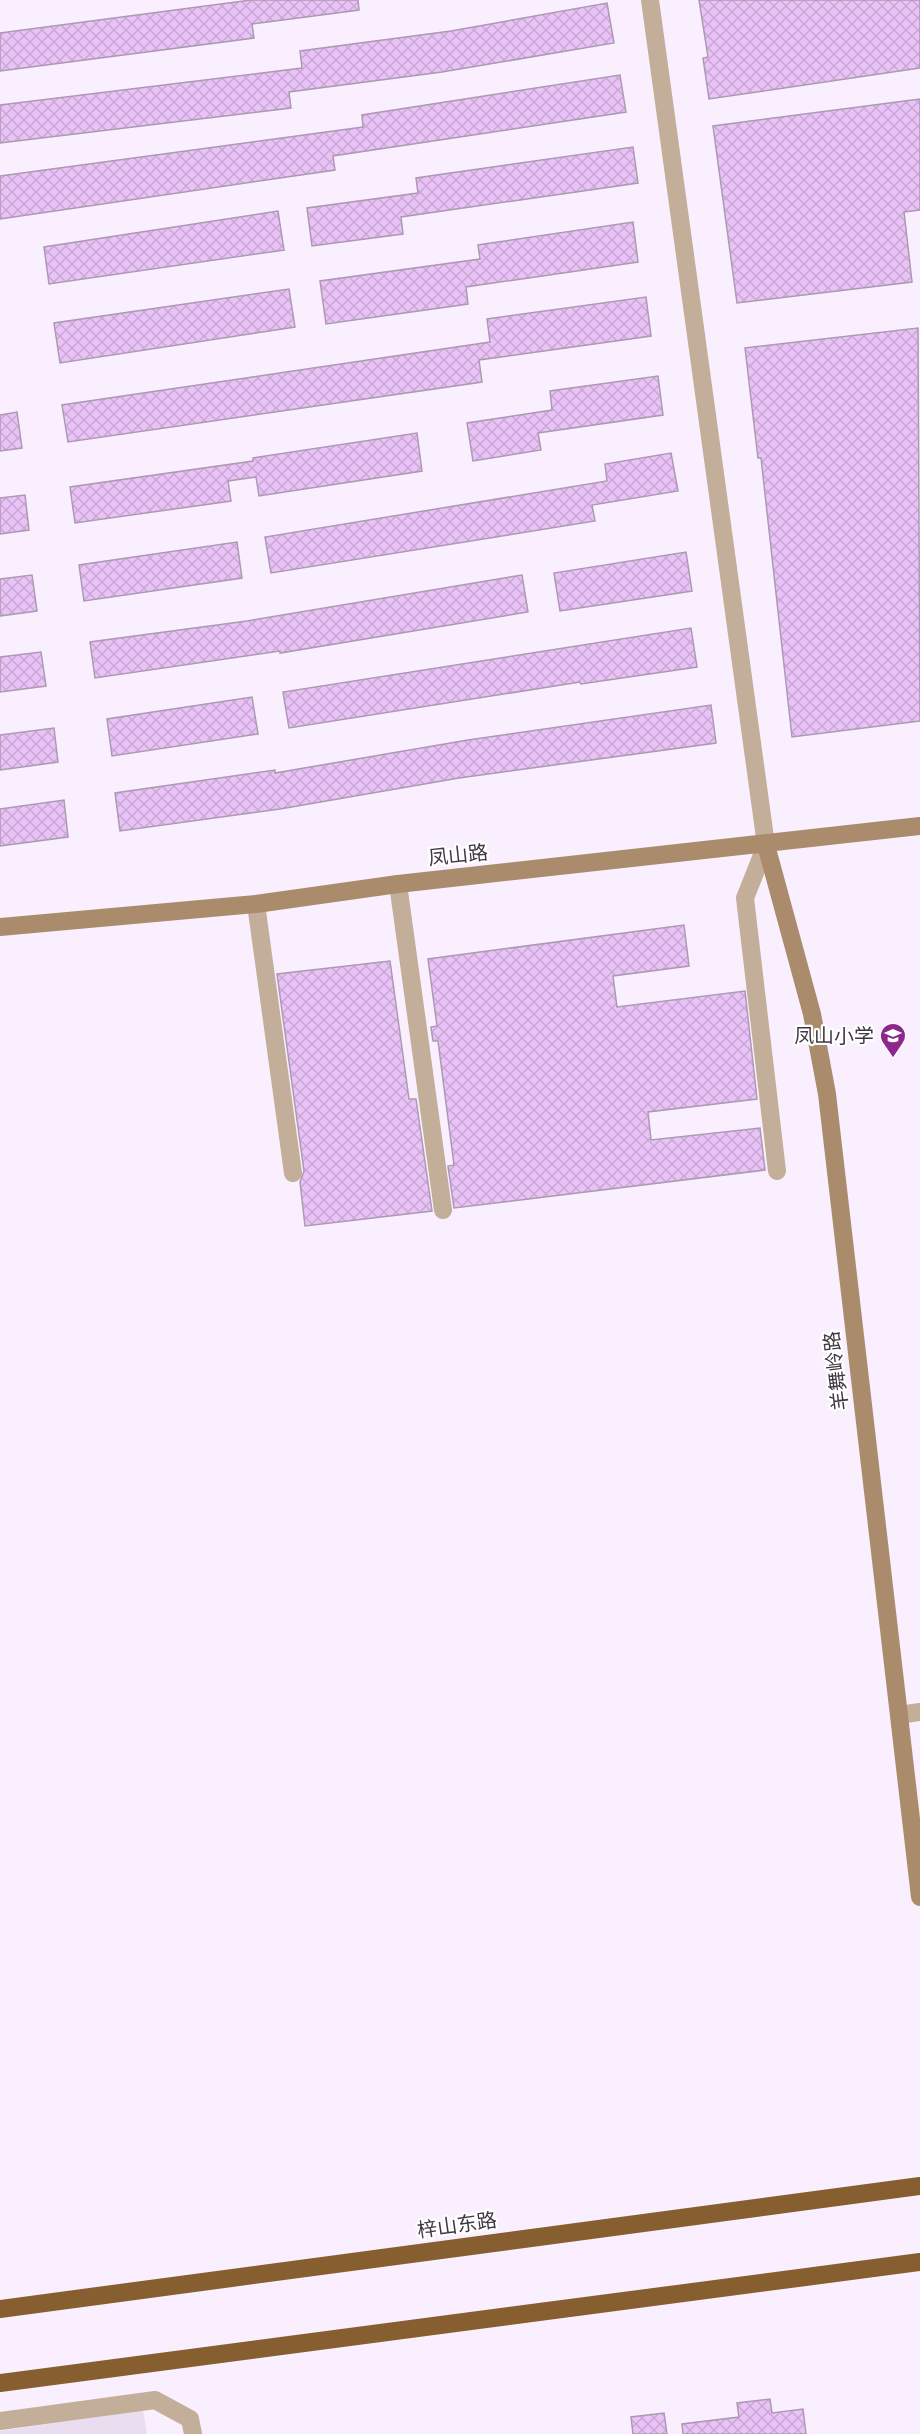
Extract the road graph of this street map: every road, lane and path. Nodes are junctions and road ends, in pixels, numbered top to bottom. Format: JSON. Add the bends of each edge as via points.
{"nodes":[{"id":1,"x":650,"y":0,"type":"edge"},
{"id":2,"x":920,"y":826,"type":"edge"},
{"id":3,"x":766,"y":845,"type":"junction"},
{"id":4,"x":398,"y":884,"type":"junction"},
{"id":5,"x":256,"y":904,"type":"junction"},
{"id":6,"x":0,"y":927,"type":"edge"},
{"id":7,"x":777,"y":1171,"type":"dead end"},
{"id":8,"x":293,"y":1173,"type":"dead end"},
{"id":9,"x":443,"y":1210,"type":"dead end"},
{"id":10,"x":920,"y":1712,"type":"edge"},
{"id":11,"x":899,"y":1715,"type":"junction"},
{"id":12,"x":920,"y":1898,"type":"edge"},
{"id":13,"x":920,"y":2186,"type":"edge"},
{"id":14,"x":920,"y":2262,"type":"edge"},
{"id":15,"x":0,"y":2309,"type":"edge"},
{"id":16,"x":0,"y":2384,"type":"edge"},
{"id":17,"x":0,"y":2421,"type":"edge"},
{"id":18,"x":193,"y":2434,"type":"edge"}],
"edges":[{"from":1,"to":3,"type":"street"},
{"from":2,"to":3,"type":"street","name":"凤山路"},
{"from":3,"to":4,"type":"street","name":"凤山路"},
{"from":3,"to":7,"type":"street","via":[[745,898]]},
{"from":3,"to":11,"type":"street","name":"羊舞岭路","via":[[812,1014],[826,1094]]},
{"from":4,"to":5,"type":"street","name":"凤山路"},
{"from":4,"to":9,"type":"street"},
{"from":5,"to":6,"type":"street","name":"凤山路"},
{"from":5,"to":8,"type":"street"},
{"from":10,"to":11,"type":"street"},
{"from":11,"to":12,"type":"street","name":"羊舞岭路"},
{"from":13,"to":15,"type":"highway","name":"梓山东路"},
{"from":14,"to":16,"type":"highway"},
{"from":17,"to":18,"type":"street","via":[[155,2400],[190,2419]]}]}
